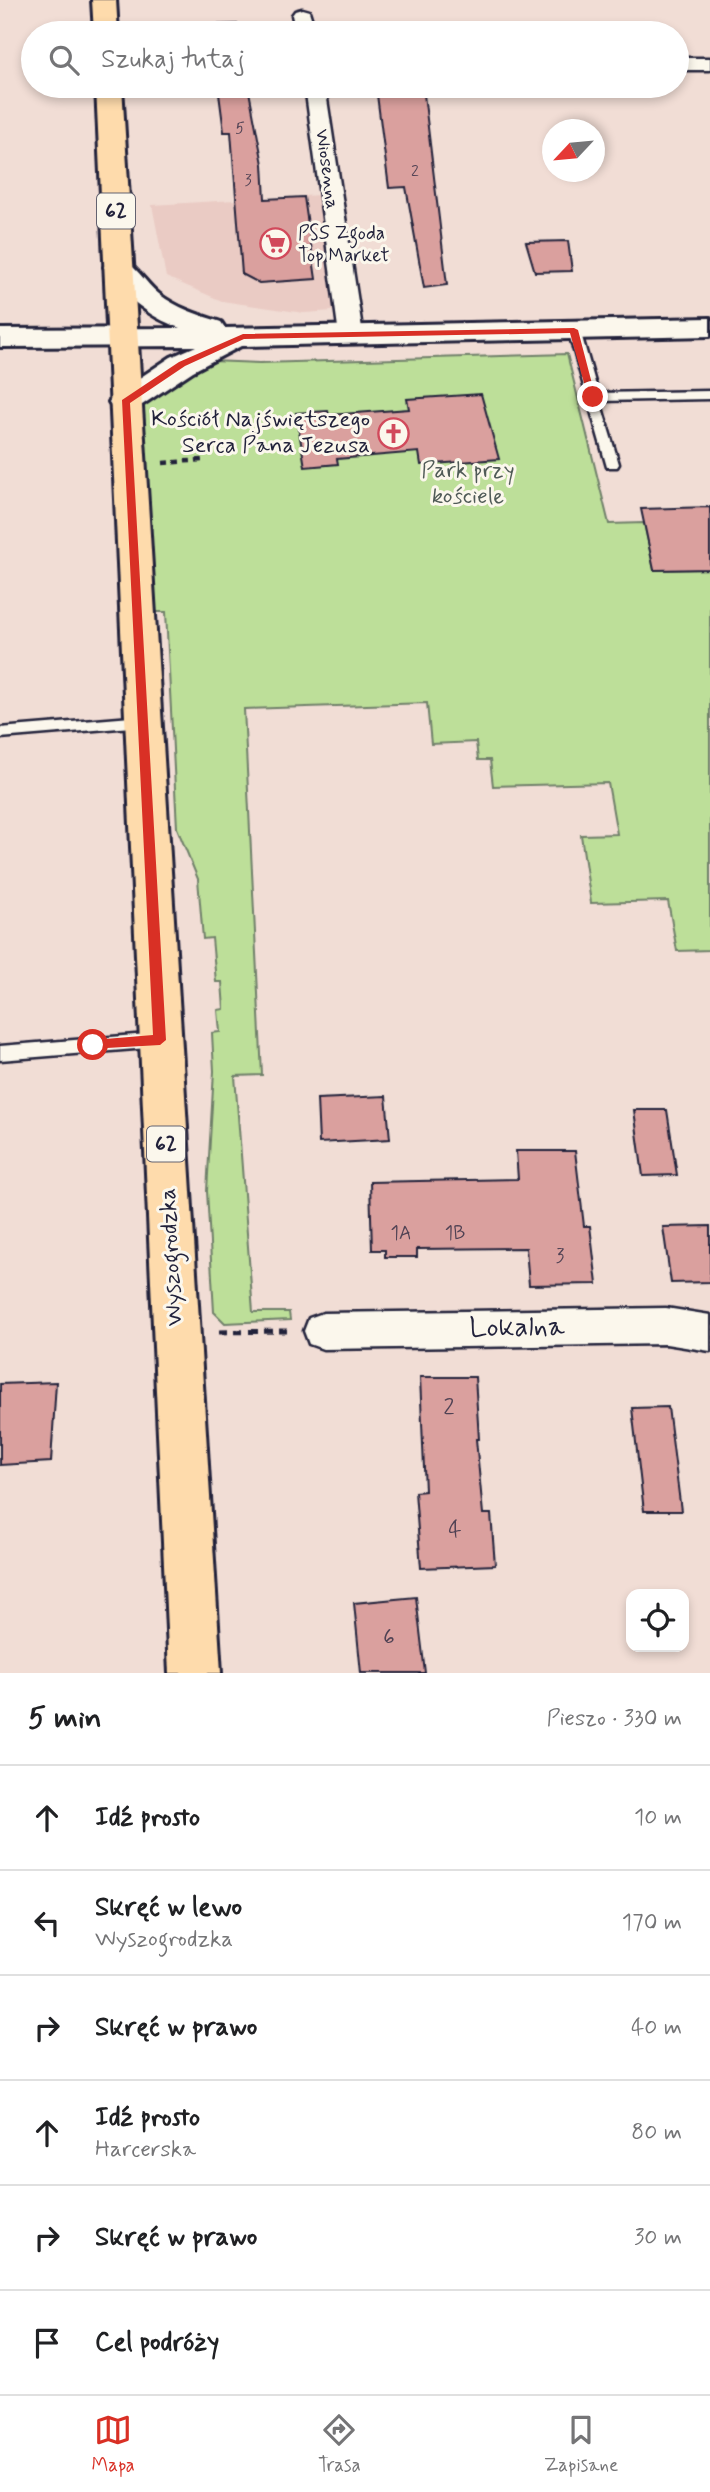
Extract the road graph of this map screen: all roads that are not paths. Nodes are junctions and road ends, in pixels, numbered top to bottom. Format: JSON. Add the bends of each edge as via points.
{"nodes":[{"id":1,"x":104,"y":0,"type":"edge"},
{"id":2,"x":105,"y":21,"type":"edge"},
{"id":3,"x":689,"y":64,"type":"edge"},
{"id":4,"x":710,"y":64,"type":"edge"},
{"id":5,"x":110,"y":98,"type":"edge"},
{"id":6,"x":317,"y":98,"type":"edge"},
{"id":7,"x":118,"y":267,"type":"junction"},
{"id":8,"x":710,"y":327,"type":"edge"},
{"id":9,"x":574,"y":330,"type":"junction"},
{"id":10,"x":351,"y":335,"type":"junction"},
{"id":11,"x":122,"y":337,"type":"junction"},
{"id":12,"x":243,"y":337,"type":"junction"},
{"id":13,"x":0,"y":338,"type":"edge"},
{"id":14,"x":710,"y":395,"type":"edge"},
{"id":15,"x":593,"y":397,"type":"junction"},
{"id":16,"x":125,"y":402,"type":"junction"},
{"id":17,"x":612,"y":464,"type":"dead end"},
{"id":18,"x":143,"y":721,"type":"junction"},
{"id":19,"x":0,"y":733,"type":"edge"},
{"id":20,"x":160,"y":1040,"type":"junction"},
{"id":21,"x":0,"y":1054,"type":"edge"},
{"id":22,"x":323,"y":1331,"type":"road end"},
{"id":23,"x":710,"y":1333,"type":"edge"},
{"id":24,"x":195,"y":1673,"type":"edge"}],
"edges":[{"from":1,"to":2,"type":"main road"},
{"from":3,"to":4,"type":"street"},
{"from":5,"to":7,"type":"main road","name":"Wyszogrodzka","number":"62"},
{"from":6,"to":10,"type":"street","name":"Wiosenna"},
{"from":7,"to":11,"type":"main road","name":"Wyszogrodzka","number":"62"},
{"from":7,"to":12,"type":"street","via":[[141,295],[163,312]]},
{"from":8,"to":9,"type":"street"},
{"from":9,"to":10,"type":"street"},
{"from":9,"to":15,"type":"lane"},
{"from":10,"to":12,"type":"street"},
{"from":11,"to":12,"type":"street"},
{"from":11,"to":13,"type":"street"},
{"from":11,"to":16,"type":"main road","name":"Wyszogrodzka","number":"62"},
{"from":12,"to":16,"type":"street","via":[[182,364]]},
{"from":14,"to":15,"type":"lane"},
{"from":15,"to":17,"type":"lane"},
{"from":16,"to":18,"type":"main road","name":"Wyszogrodzka","number":"62"},
{"from":18,"to":19,"type":"lane"},
{"from":18,"to":20,"type":"main road","name":"Wyszogrodzka","number":"62"},
{"from":20,"to":21,"type":"lane"},
{"from":20,"to":24,"type":"main road","name":"Wyszogrodzka","number":"62","via":[[191,1332]]},
{"from":22,"to":23,"type":"street","name":"Lokalna","via":[[666,1326]]}]}
